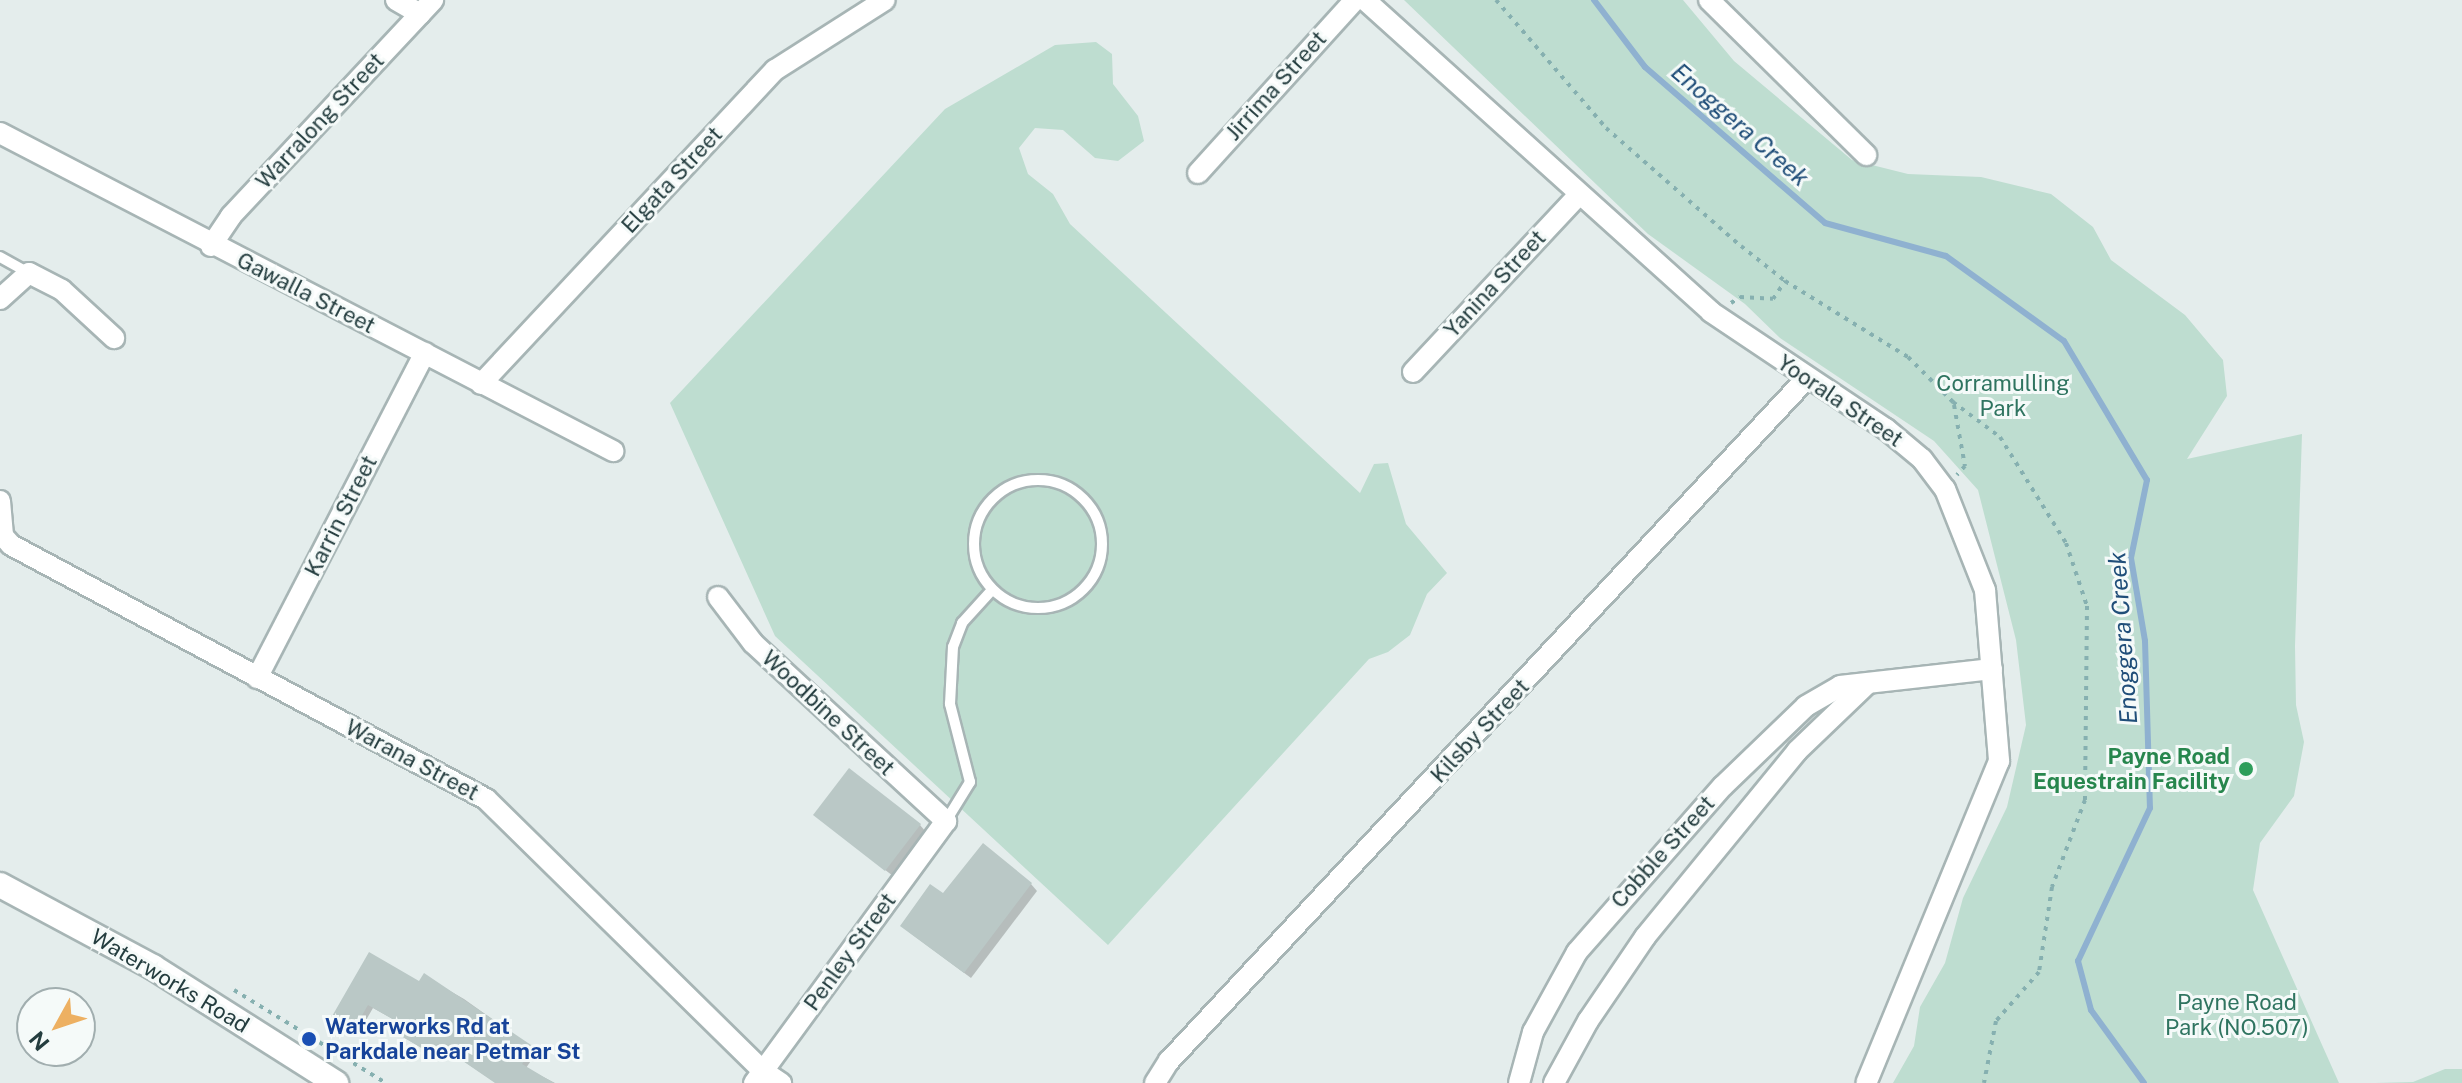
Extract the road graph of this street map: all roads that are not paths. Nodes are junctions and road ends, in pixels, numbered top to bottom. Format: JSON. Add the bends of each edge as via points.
{"nodes":[{"id":1,"x":396,"y":0,"type":"edge"},
{"id":2,"x":885,"y":0,"type":"edge"},
{"id":3,"x":1355,"y":0,"type":"edge"},
{"id":4,"x":1365,"y":0,"type":"edge"},
{"id":5,"x":1709,"y":0,"type":"edge"},
{"id":6,"x":427,"y":7,"type":"edge"},
{"id":7,"x":0,"y":133,"type":"edge"},
{"id":8,"x":1866,"y":155,"type":"dead end"},
{"id":9,"x":1198,"y":173,"type":"dead end"},
{"id":10,"x":1577,"y":197,"type":"junction"},
{"id":11,"x":211,"y":246,"type":"junction"},
{"id":12,"x":0,"y":257,"type":"edge"},
{"id":13,"x":29,"y":273,"type":"junction"},
{"id":14,"x":0,"y":299,"type":"edge"},
{"id":15,"x":114,"y":338,"type":"dead end"},
{"id":16,"x":425,"y":353,"type":"junction"},
{"id":17,"x":1413,"y":372,"type":"dead end"},
{"id":18,"x":1806,"y":379,"type":"junction"},
{"id":19,"x":481,"y":384,"type":"junction"},
{"id":20,"x":613,"y":451,"type":"dead end"},
{"id":21,"x":1,"y":505,"type":"edge"},
{"id":22,"x":992,"y":590,"type":"junction"},
{"id":23,"x":718,"y":597,"type":"dead end"},
{"id":24,"x":1992,"y":669,"type":"junction"},
{"id":25,"x":257,"y":678,"type":"junction"},
{"id":26,"x":1871,"y":680,"type":"junction"},
{"id":27,"x":946,"y":821,"type":"junction"},
{"id":28,"x":0,"y":885,"type":"edge"},
{"id":29,"x":758,"y":1077,"type":"edge"},
{"id":30,"x":336,"y":1083,"type":"edge"},
{"id":31,"x":781,"y":1083,"type":"edge"},
{"id":32,"x":1155,"y":1083,"type":"edge"},
{"id":33,"x":1519,"y":1083,"type":"edge"},
{"id":34,"x":1554,"y":1083,"type":"edge"},
{"id":35,"x":1866,"y":1083,"type":"edge"}],
"edges":[{"from":1,"to":6,"type":"street"},
{"from":2,"to":19,"type":"street","name":"Elgata Street","via":[[775,70]]},
{"from":3,"to":9,"type":"street","name":"Jirrima Street"},
{"from":4,"to":10,"type":"street","name":"Yoorala Street"},
{"from":5,"to":8,"type":"street"},
{"from":6,"to":11,"type":"street","name":"Warralong Street","via":[[231,216]]},
{"from":7,"to":11,"type":"street","name":"Gawalla Street"},
{"from":10,"to":17,"type":"street","name":"Yanina Street"},
{"from":10,"to":18,"type":"street","name":"Yoorala Street","via":[[1713,314]]},
{"from":11,"to":16,"type":"street","name":"Gawalla Street"},
{"from":12,"to":13,"type":"lane"},
{"from":13,"to":14,"type":"street"},
{"from":13,"to":15,"type":"street","via":[[62,290]]},
{"from":16,"to":19,"type":"street","name":"Gawalla Street"},
{"from":16,"to":25,"type":"street","name":"Karrin Street"},
{"from":18,"to":24,"type":"street","name":"Yoorala Street","via":[[1886,429],[1922,459],[1945,489],[1985,590]]},
{"from":18,"to":32,"type":"street","name":"Kilsby Street","via":[[1169,1061]]},
{"from":19,"to":20,"type":"street","name":"Gawalla Street"},
{"from":21,"to":25,"type":"street","name":"Warana Street","via":[[3,536],[11,545]]},
{"from":22,"to":22,"type":"lane","via":[[973,551],[983,509],[1008,487],[1040,479],[1080,495],[1098,521],[1103,551],[1085,589],[1069,602],[1039,609],[1009,603]]},
{"from":22,"to":27,"type":"lane","via":[[962,623],[953,647],[950,704],[970,782]]},
{"from":23,"to":27,"type":"street","name":"Woodbine Street","via":[[753,643]]},
{"from":24,"to":26,"type":"street","name":"Cobble Street"},
{"from":24,"to":35,"type":"street","name":"Yoorala Street","via":[[2000,742],[1994,779]]},
{"from":25,"to":29,"type":"street","name":"Warana Street","via":[[486,799]]},
{"from":26,"to":33,"type":"street","name":"Cobble Street","via":[[1840,686],[1806,706],[1723,786],[1613,907],[1577,952],[1549,1000],[1533,1032]]},
{"from":26,"to":34,"type":"street","name":"Cobble Street","via":[[1797,751],[1645,937]]},
{"from":27,"to":29,"type":"street","name":"Penley Street"},
{"from":28,"to":30,"type":"main road","name":"Waterworks Road","via":[[153,967]]},
{"from":29,"to":31,"type":"street","name":"Warana Street"}]}
